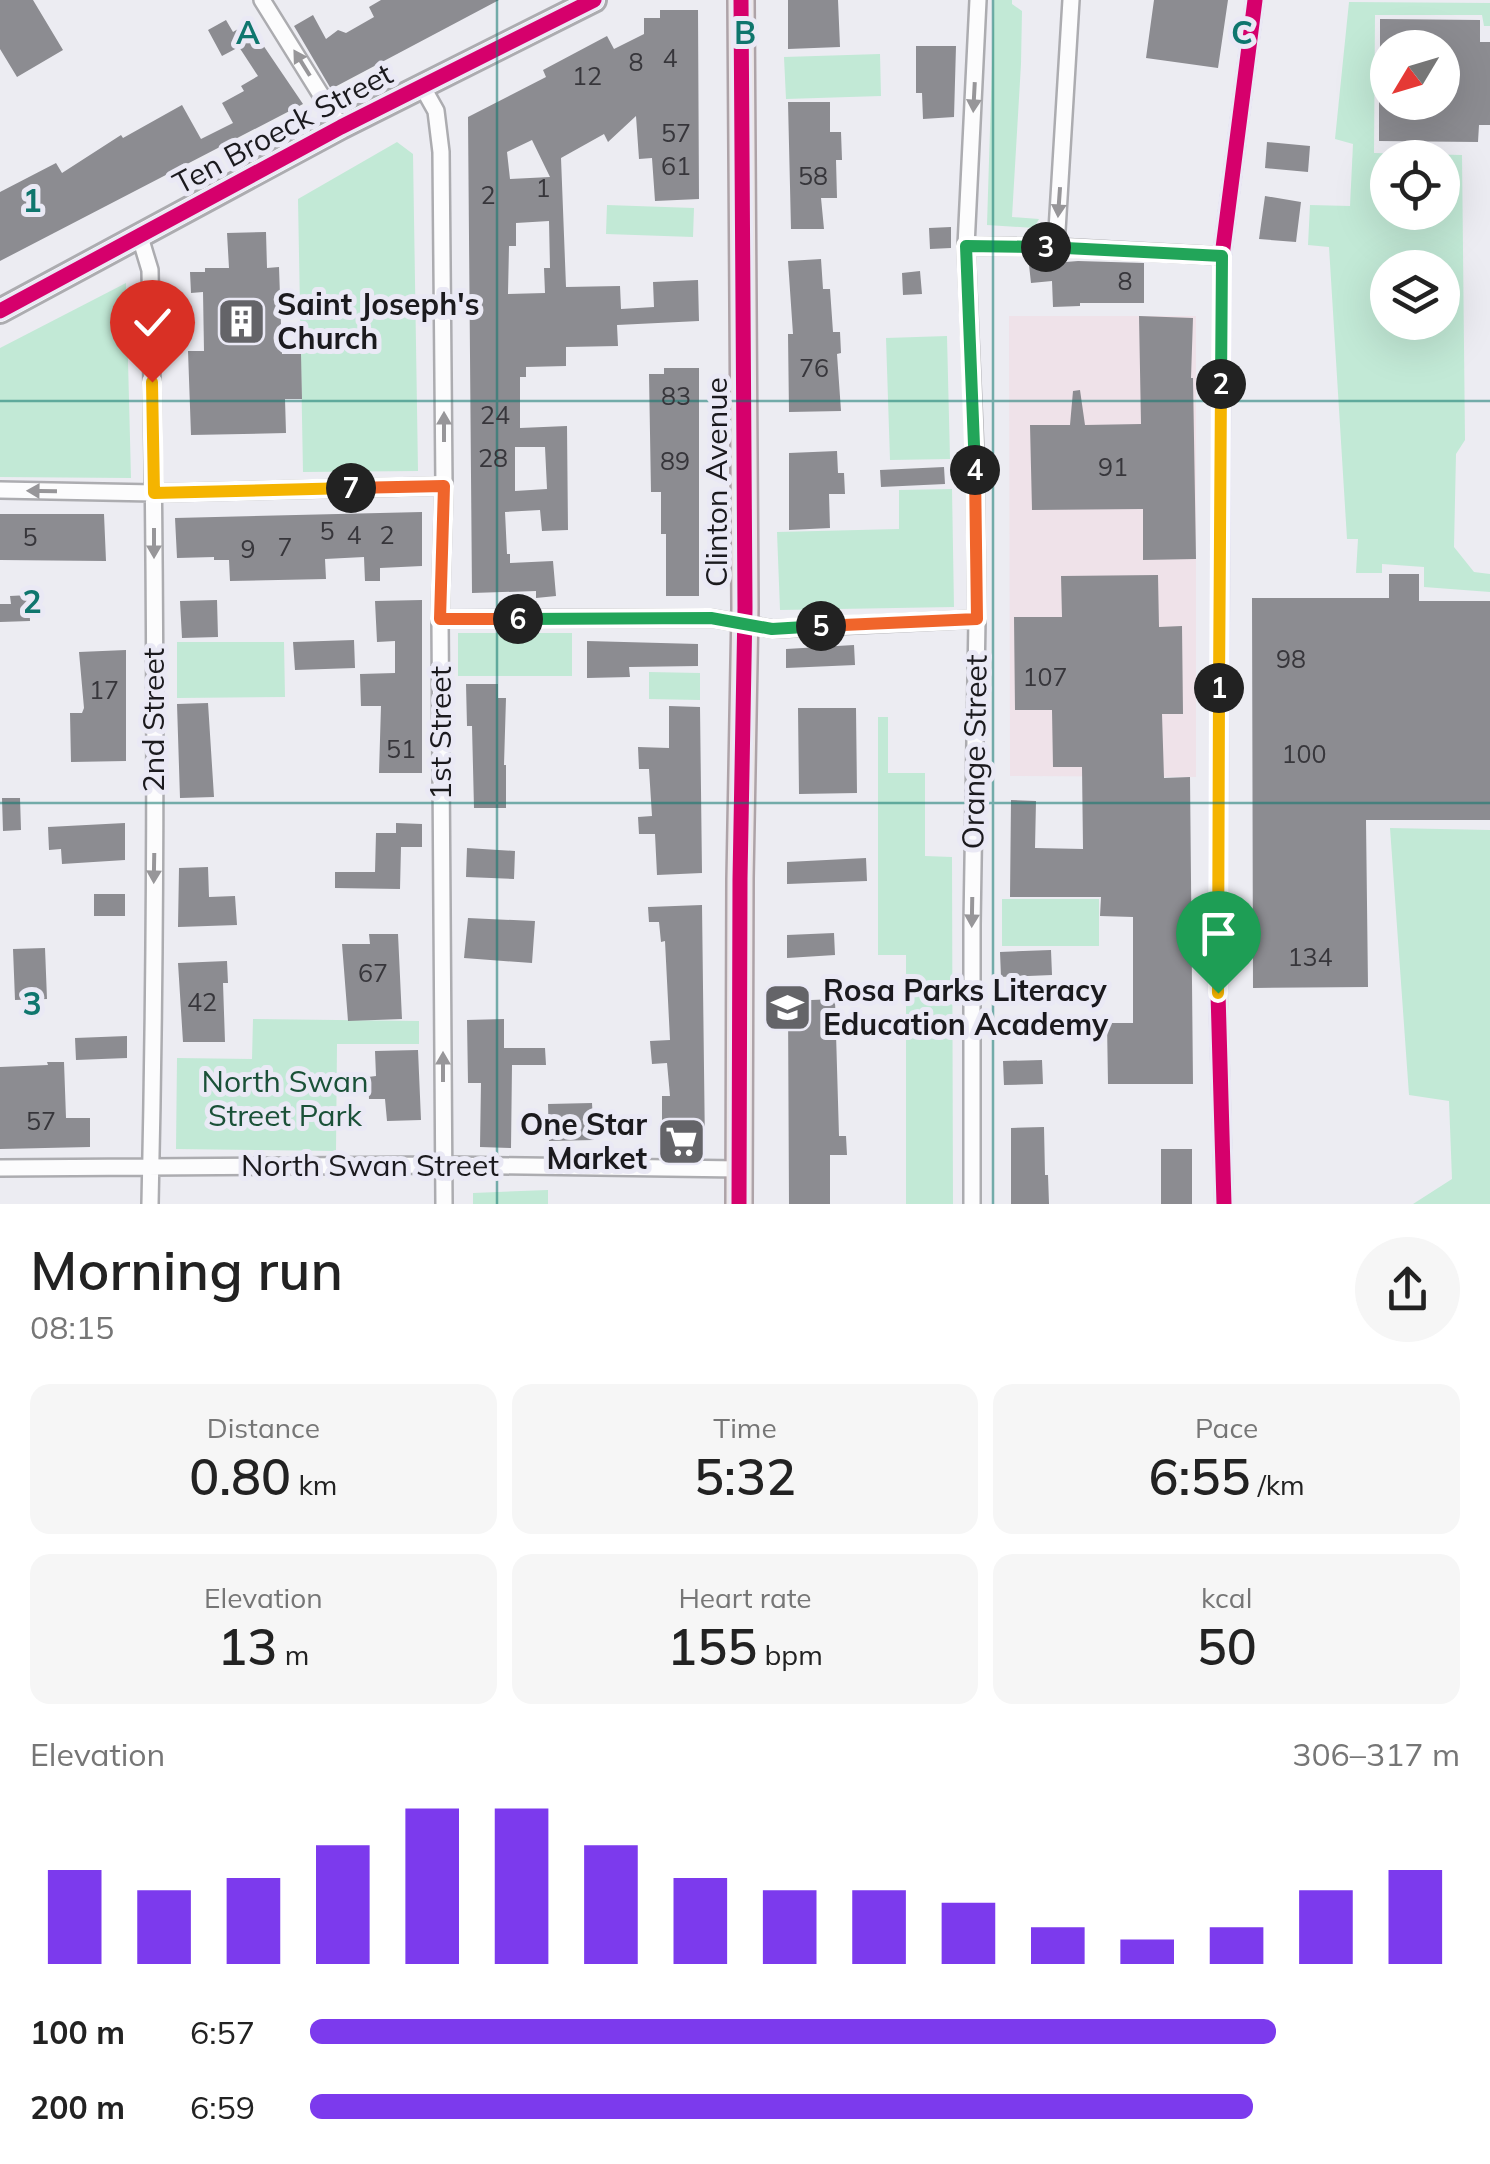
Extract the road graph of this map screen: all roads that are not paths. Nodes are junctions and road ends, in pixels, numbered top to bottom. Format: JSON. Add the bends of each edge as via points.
{"nodes":[{"id":1,"x":262,"y":0,"type":"edge"},
{"id":2,"x":594,"y":0,"type":"edge"},
{"id":3,"x":741,"y":0,"type":"edge"},
{"id":4,"x":978,"y":0,"type":"edge"},
{"id":5,"x":1071,"y":0,"type":"edge"},
{"id":6,"x":1255,"y":0,"type":"edge"},
{"id":7,"x":422,"y":86,"type":"junction"},
{"id":8,"x":341,"y":126,"type":"junction"},
{"id":9,"x":140,"y":237,"type":"junction"},
{"id":10,"x":966,"y":246,"type":"junction"},
{"id":11,"x":1056,"y":247,"type":"junction"},
{"id":12,"x":1222,"y":256,"type":"junction"},
{"id":13,"x":0,"y":311,"type":"edge"},
{"id":14,"x":444,"y":486,"type":"junction"},
{"id":15,"x":0,"y":490,"type":"edge"},
{"id":16,"x":154,"y":493,"type":"junction"},
{"id":17,"x":440,"y":619,"type":"junction"},
{"id":18,"x":977,"y":619,"type":"junction"},
{"id":19,"x":745,"y":624,"type":"junction"},
{"id":20,"x":444,"y":1165,"type":"junction"},
{"id":21,"x":151,"y":1167,"type":"junction"},
{"id":22,"x":0,"y":1168,"type":"edge"},
{"id":23,"x":739,"y":1169,"type":"junction"},
{"id":24,"x":150,"y":1204,"type":"edge"},
{"id":25,"x":444,"y":1204,"type":"edge"},
{"id":26,"x":739,"y":1204,"type":"edge"},
{"id":27,"x":972,"y":1204,"type":"edge"},
{"id":28,"x":1224,"y":1204,"type":"edge"}],
"edges":[{"from":8,"to":1,"type":"street","one_way":true},
{"from":2,"to":7,"type":"street","name":"Ten Broeck Street"},
{"from":3,"to":19,"type":"main road","name":"Clinton Avenue"},
{"from":4,"to":10,"type":"street","name":"Orange Street","one_way":true},
{"from":5,"to":11,"type":"street","one_way":true},
{"from":6,"to":12,"type":"street"},
{"from":7,"to":8,"type":"street","name":"Ten Broeck Street"},
{"from":14,"to":7,"type":"street","name":"1st Street","one_way":true,"via":[[442,152],[436,112]]},
{"from":8,"to":9,"type":"street","name":"Ten Broeck Street"},
{"from":9,"to":13,"type":"street","name":"Ten Broeck Street"},
{"from":9,"to":16,"type":"street","name":"2nd Street","via":[[150,270]]},
{"from":10,"to":11,"type":"street"},
{"from":10,"to":18,"type":"street","name":"Orange Street"},
{"from":11,"to":12,"type":"street"},
{"from":12,"to":28,"type":"street","via":[[1218,993]]},
{"from":14,"to":16,"type":"street"},
{"from":14,"to":17,"type":"street","name":"1st Street"},
{"from":16,"to":15,"type":"street","one_way":true},
{"from":16,"to":21,"type":"street","name":"2nd Street","one_way":true},
{"from":17,"to":19,"type":"street","via":[[711,618]]},
{"from":20,"to":17,"type":"street","name":"1st Street","one_way":true},
{"from":18,"to":19,"type":"street","via":[[772,629]]},
{"from":18,"to":27,"type":"street","name":"Orange Street","one_way":true},
{"from":19,"to":23,"type":"main road","name":"Clinton Avenue"},
{"from":20,"to":21,"type":"street","name":"North Swan Street"},
{"from":20,"to":23,"type":"street","name":"North Swan Street"},
{"from":20,"to":25,"type":"street","name":"1st Street"},
{"from":21,"to":22,"type":"street","name":"North Swan Street"},
{"from":21,"to":24,"type":"street","name":"2nd Street"},
{"from":23,"to":26,"type":"main road","name":"Clinton Avenue"}]}
